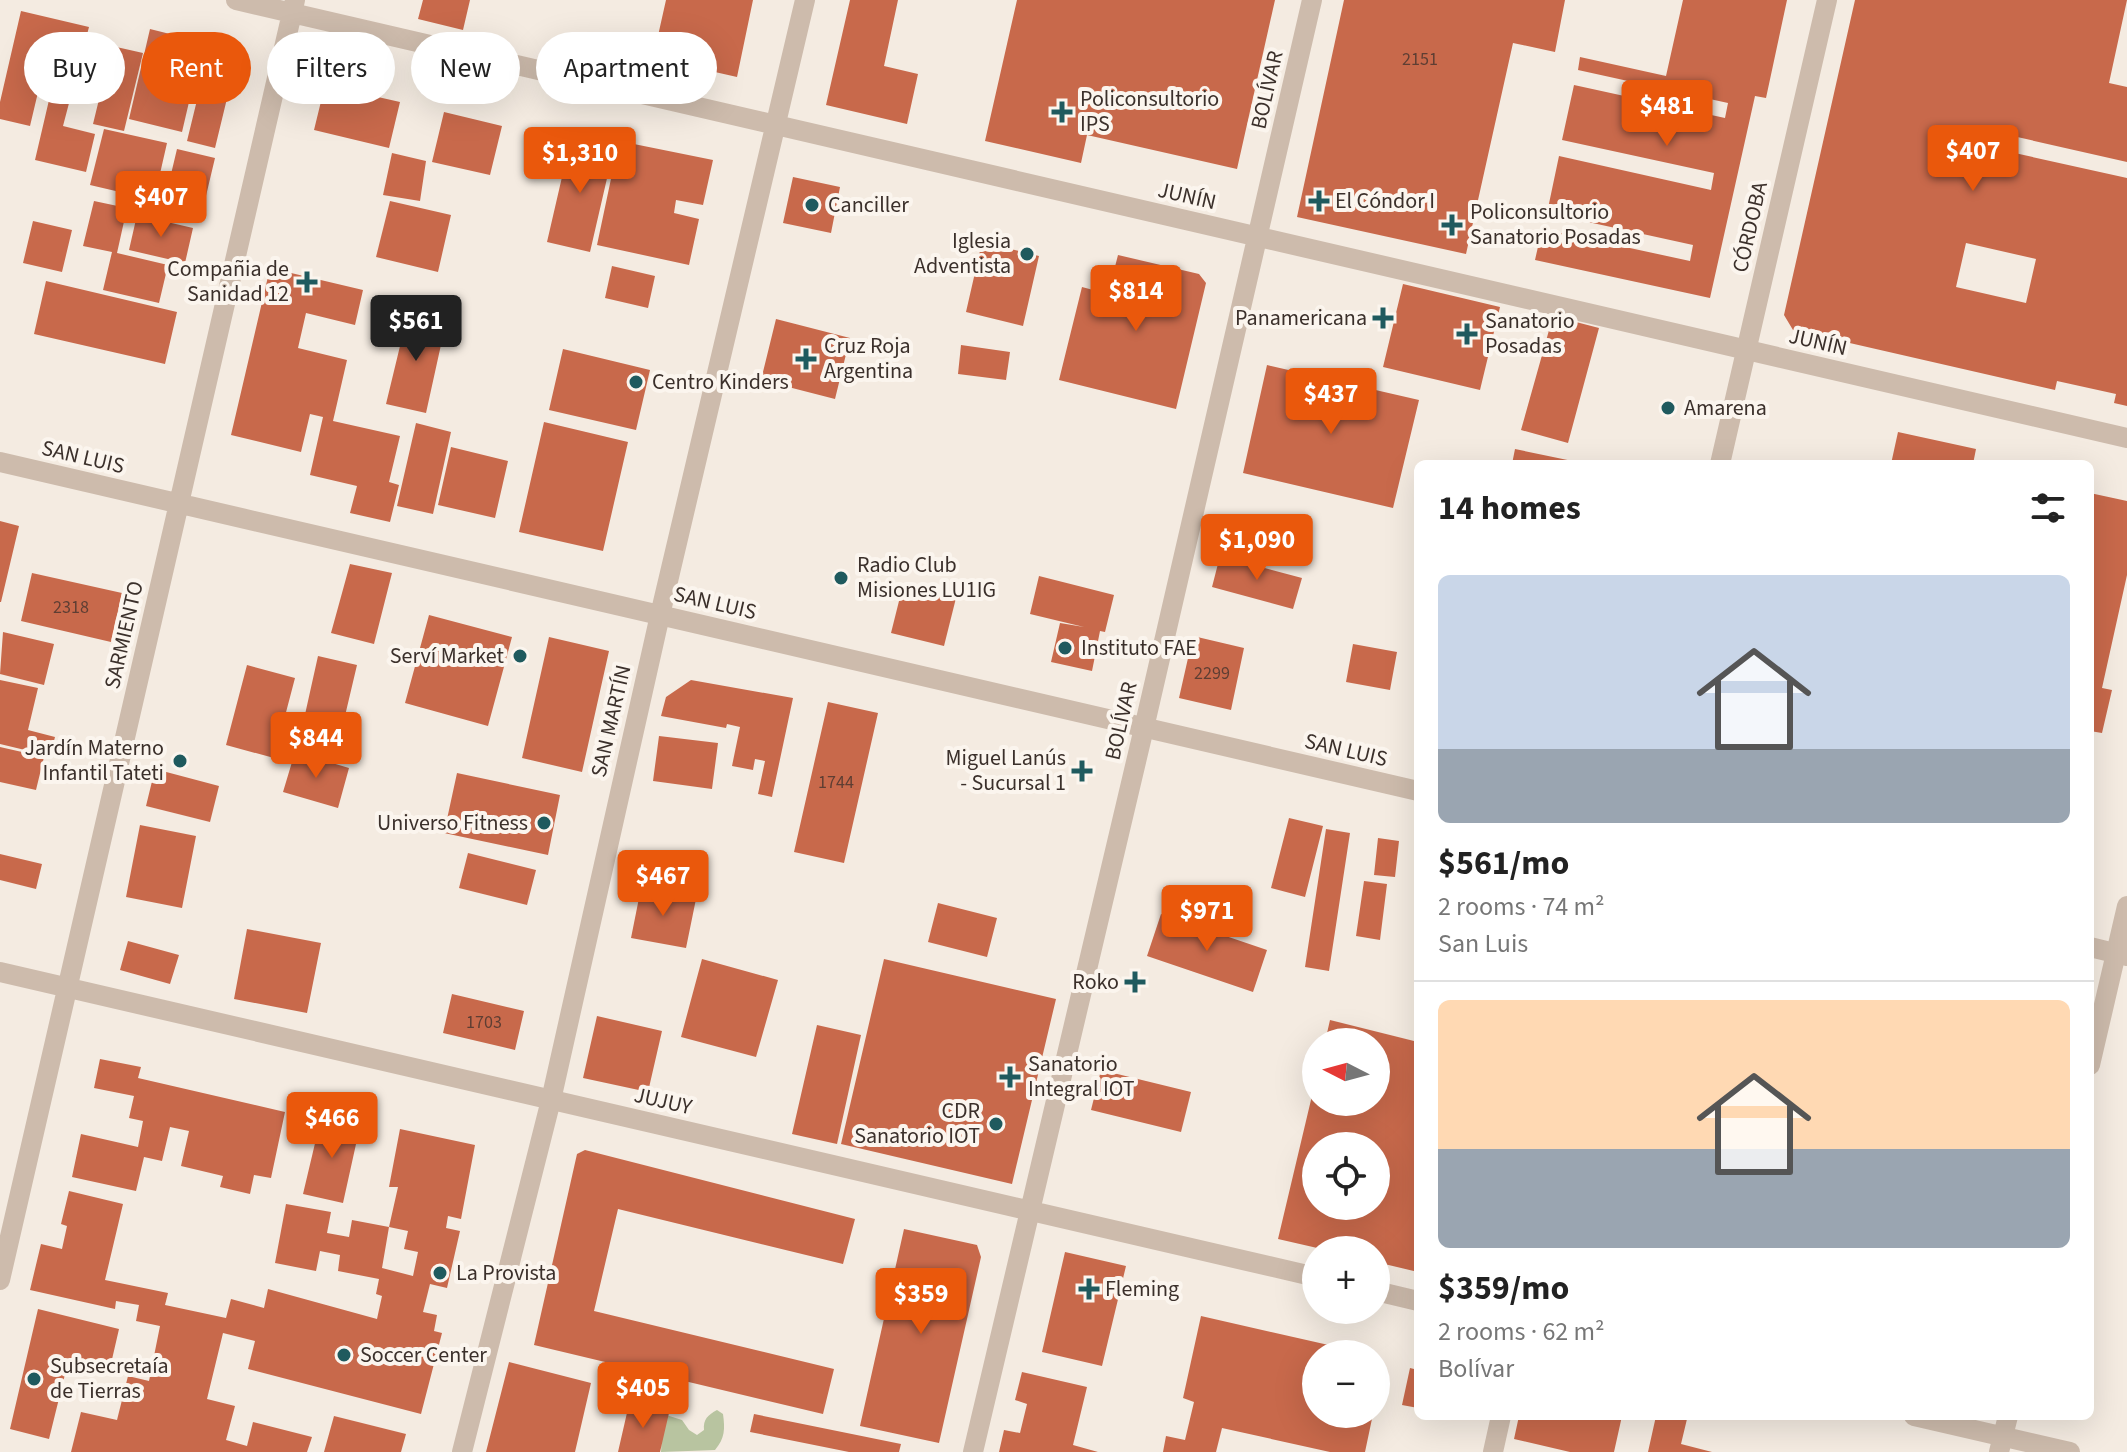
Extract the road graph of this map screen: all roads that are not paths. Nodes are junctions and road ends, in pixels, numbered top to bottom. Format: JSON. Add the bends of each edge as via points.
{"nodes":[{"id":1,"x":236,"y":0,"type":"edge"},
{"id":2,"x":805,"y":0,"type":"edge"},
{"id":3,"x":1312,"y":0,"type":"edge"},
{"id":4,"x":1827,"y":0,"type":"edge"},
{"id":5,"x":294,"y":7,"type":"edge"},
{"id":6,"x":776,"y":125,"type":"junction"},
{"id":7,"x":1257,"y":237,"type":"junction"},
{"id":8,"x":1747,"y":350,"type":"junction"},
{"id":9,"x":2127,"y":438,"type":"edge"},
{"id":10,"x":1721,"y":460,"type":"edge"},
{"id":11,"x":0,"y":462,"type":"edge"},
{"id":12,"x":179,"y":504,"type":"junction"},
{"id":13,"x":660,"y":615,"type":"junction"},
{"id":14,"x":1144,"y":728,"type":"junction"},
{"id":15,"x":1414,"y":790,"type":"edge"},
{"id":16,"x":2127,"y":906,"type":"edge"},
{"id":17,"x":2094,"y":948,"type":"edge"},
{"id":18,"x":2122,"y":954,"type":"edge"},
{"id":19,"x":0,"y":972,"type":"edge"},
{"id":20,"x":67,"y":988,"type":"junction"},
{"id":21,"x":2094,"y":1051,"type":"edge"},
{"id":22,"x":551,"y":1100,"type":"junction"},
{"id":23,"x":1030,"y":1211,"type":"junction"},
{"id":24,"x":1302,"y":1274,"type":"edge"},
{"id":25,"x":0,"y":1280,"type":"edge"},
{"id":26,"x":1390,"y":1294,"type":"edge"},
{"id":27,"x":1414,"y":1300,"type":"edge"},
{"id":28,"x":1500,"y":1420,"type":"edge"},
{"id":29,"x":1926,"y":1420,"type":"edge"},
{"id":30,"x":2007,"y":1420,"type":"edge"},
{"id":31,"x":2001,"y":1444,"type":"edge"},
{"id":32,"x":462,"y":1452,"type":"edge"},
{"id":33,"x":973,"y":1452,"type":"edge"},
{"id":34,"x":1493,"y":1452,"type":"edge"},
{"id":35,"x":2070,"y":1452,"type":"edge"}],
"edges":[{"from":1,"to":5,"type":"street","name":"JUNÍN"},
{"from":2,"to":6,"type":"street","name":"SAN MARTÍN"},
{"from":3,"to":7,"type":"street","name":"BOLÍVAR"},
{"from":4,"to":8,"type":"street","name":"CÓRDOBA"},
{"from":5,"to":6,"type":"street","name":"JUNÍN"},
{"from":5,"to":12,"type":"street","name":"SARMIENTO"},
{"from":6,"to":7,"type":"street","name":"JUNÍN"},
{"from":6,"to":13,"type":"street","name":"SAN MARTÍN"},
{"from":7,"to":8,"type":"street","name":"JUNÍN"},
{"from":7,"to":14,"type":"street","name":"BOLÍVAR"},
{"from":8,"to":9,"type":"street","name":"JUNÍN"},
{"from":8,"to":10,"type":"street","name":"CÓRDOBA"},
{"from":11,"to":12,"type":"street","name":"SAN LUIS"},
{"from":12,"to":13,"type":"street","name":"SAN LUIS"},
{"from":12,"to":20,"type":"street","name":"SARMIENTO"},
{"from":13,"to":14,"type":"street","name":"SAN LUIS"},
{"from":13,"to":22,"type":"street","name":"SAN MARTÍN"},
{"from":14,"to":15,"type":"street","name":"SAN LUIS"},
{"from":14,"to":23,"type":"street","name":"BOLÍVAR"},
{"from":16,"to":18,"type":"street"},
{"from":17,"to":18,"type":"street"},
{"from":18,"to":21,"type":"street"},
{"from":19,"to":20,"type":"street","name":"JUJUY"},
{"from":20,"to":22,"type":"street","name":"JUJUY"},
{"from":20,"to":25,"type":"street","name":"SARMIENTO"},
{"from":22,"to":23,"type":"street","name":"JUJUY"},
{"from":22,"to":32,"type":"street","name":"SAN MARTÍN"},
{"from":23,"to":24,"type":"street","name":"JUJUY"},
{"from":23,"to":33,"type":"street","name":"BOLÍVAR"},
{"from":26,"to":27,"type":"street"},
{"from":28,"to":34,"type":"street"},
{"from":29,"to":31,"type":"street"},
{"from":30,"to":31,"type":"street"},
{"from":31,"to":35,"type":"street"}]}
